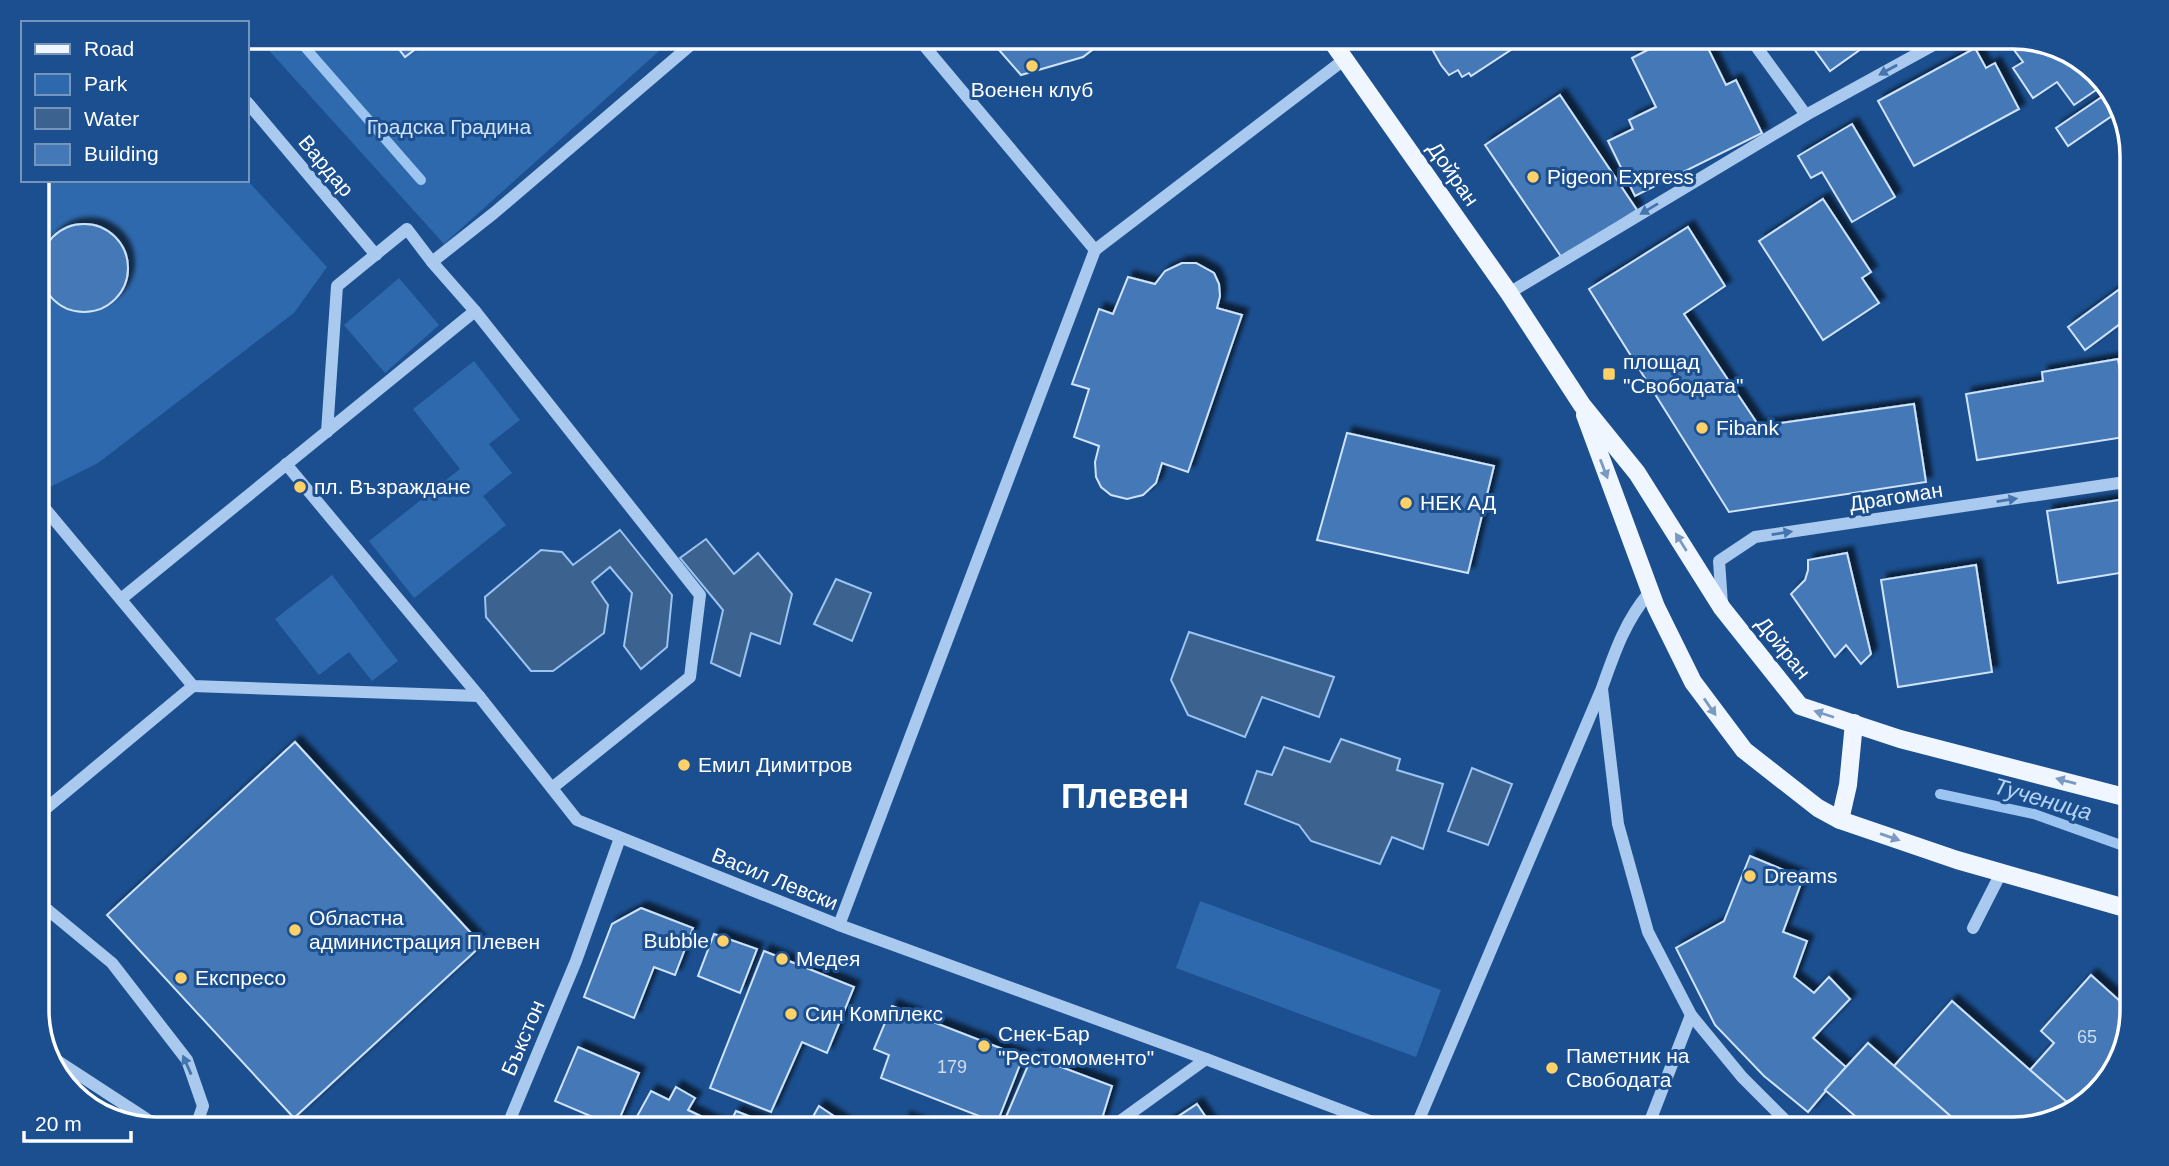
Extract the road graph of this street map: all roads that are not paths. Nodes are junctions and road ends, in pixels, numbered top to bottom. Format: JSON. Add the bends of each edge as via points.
{"nodes":[{"id":1,"x":686,"y":49,"type":"edge"},
{"id":2,"x":927,"y":49,"type":"edge"},
{"id":3,"x":1338,"y":49,"type":"edge"},
{"id":4,"x":1757,"y":49,"type":"edge"},
{"id":5,"x":1926,"y":49,"type":"edge"},
{"id":6,"x":1345,"y":59,"type":"junction"},
{"id":7,"x":248,"y":103,"type":"edge"},
{"id":8,"x":1806,"y":115,"type":"junction"},
{"id":9,"x":1095,"y":250,"type":"junction"},
{"id":10,"x":376,"y":255,"type":"junction"},
{"id":11,"x":432,"y":262,"type":"junction"},
{"id":12,"x":1510,"y":293,"type":"junction"},
{"id":13,"x":475,"y":311,"type":"junction"},
{"id":14,"x":1582,"y":405,"type":"junction"},
{"id":15,"x":327,"y":432,"type":"junction"},
{"id":16,"x":286,"y":464,"type":"junction"},
{"id":17,"x":2120,"y":483,"type":"edge"},
{"id":18,"x":49,"y":513,"type":"edge"},
{"id":19,"x":121,"y":599,"type":"junction"},
{"id":20,"x":1652,"y":600,"type":"junction"},
{"id":21,"x":1722,"y":608,"type":"junction"},
{"id":22,"x":193,"y":687,"type":"junction"},
{"id":23,"x":1602,"y":688,"type":"junction"},
{"id":24,"x":479,"y":696,"type":"junction"},
{"id":25,"x":1854,"y":723,"type":"junction"},
{"id":26,"x":552,"y":788,"type":"junction"},
{"id":27,"x":2120,"y":796,"type":"edge"},
{"id":28,"x":49,"y":806,"type":"edge"},
{"id":29,"x":1840,"y":820,"type":"junction"},
{"id":30,"x":620,"y":838,"type":"junction"},
{"id":31,"x":2001,"y":873,"type":"junction"},
{"id":32,"x":2120,"y":907,"type":"edge"},
{"id":33,"x":49,"y":911,"type":"edge"},
{"id":34,"x":839,"y":925,"type":"junction"},
{"id":35,"x":1973,"y":928,"type":"dead end"},
{"id":36,"x":1691,"y":1015,"type":"junction"},
{"id":37,"x":1206,"y":1059,"type":"junction"},
{"id":38,"x":65,"y":1066,"type":"edge"},
{"id":39,"x":142,"y":1116,"type":"edge"},
{"id":40,"x":199,"y":1117,"type":"edge"},
{"id":41,"x":511,"y":1117,"type":"edge"},
{"id":42,"x":1126,"y":1117,"type":"edge"},
{"id":43,"x":1359,"y":1117,"type":"edge"},
{"id":44,"x":1420,"y":1117,"type":"edge"},
{"id":45,"x":1652,"y":1117,"type":"edge"},
{"id":46,"x":1782,"y":1117,"type":"edge"}],
"edges":[{"from":1,"to":11,"type":"street"},
{"from":2,"to":9,"type":"street"},
{"from":3,"to":6,"type":"main road","name":"Дойран"},
{"from":4,"to":8,"type":"street"},
{"from":5,"to":8,"type":"street","one_way":true},
{"from":6,"to":9,"type":"street"},
{"from":6,"to":12,"type":"main road","name":"Дойран"},
{"from":7,"to":10,"type":"street","name":"Вардар"},
{"from":8,"to":12,"type":"street","one_way":true},
{"from":9,"to":34,"type":"street"},
{"from":10,"to":11,"type":"street","via":[[407,229]]},
{"from":10,"to":15,"type":"street","via":[[337,286]]},
{"from":11,"to":13,"type":"street"},
{"from":12,"to":14,"type":"main road","name":"Дойран"},
{"from":13,"to":15,"type":"street"},
{"from":13,"to":26,"type":"street","via":[[700,595],[690,677]]},
{"from":14,"to":20,"type":"main road","name":"Дойран","one_way":true},
{"from":21,"to":14,"type":"main road","name":"Дойран","one_way":true,"via":[[1637,472]]},
{"from":15,"to":16,"type":"street"},
{"from":16,"to":19,"type":"street"},
{"from":16,"to":24,"type":"street","name":"Васил Левски"},
{"from":21,"to":17,"type":"street","name":"Драгоман","one_way":true,"via":[[1719,561],[1755,537]]},
{"from":18,"to":19,"type":"street"},
{"from":19,"to":22,"type":"street"},
{"from":20,"to":23,"type":"street","via":[[1633,612]]},
{"from":20,"to":29,"type":"main road","name":"Дойран","one_way":true,"via":[[1700,693],[1744,750]]},
{"from":25,"to":21,"type":"main road","name":"Дойран","one_way":true,"via":[[1800,706]]},
{"from":22,"to":24,"type":"street"},
{"from":22,"to":28,"type":"street"},
{"from":23,"to":36,"type":"street","via":[[1622,836],[1648,932]]},
{"from":23,"to":44,"type":"street"},
{"from":24,"to":26,"type":"street","name":"Васил Левски"},
{"from":27,"to":25,"type":"main road","name":"Дойран","one_way":true},
{"from":25,"to":29,"type":"main road"},
{"from":26,"to":30,"type":"street","name":"Васил Левски","via":[[577,820]]},
{"from":29,"to":31,"type":"main road","one_way":true},
{"from":30,"to":34,"type":"street","name":"Васил Левски"},
{"from":30,"to":41,"type":"street","name":"Бъкстон","via":[[576,961]]},
{"from":31,"to":32,"type":"main road"},
{"from":31,"to":35,"type":"street"},
{"from":40,"to":33,"type":"street","one_way":true,"via":[[203,1106],[187,1060],[112,963]]},
{"from":34,"to":37,"type":"street","name":"Васил Левски"},
{"from":36,"to":45,"type":"street"},
{"from":36,"to":46,"type":"street"},
{"from":37,"to":42,"type":"street"},
{"from":37,"to":43,"type":"street","name":"Васил Левски"},
{"from":38,"to":39,"type":"street"}]}
